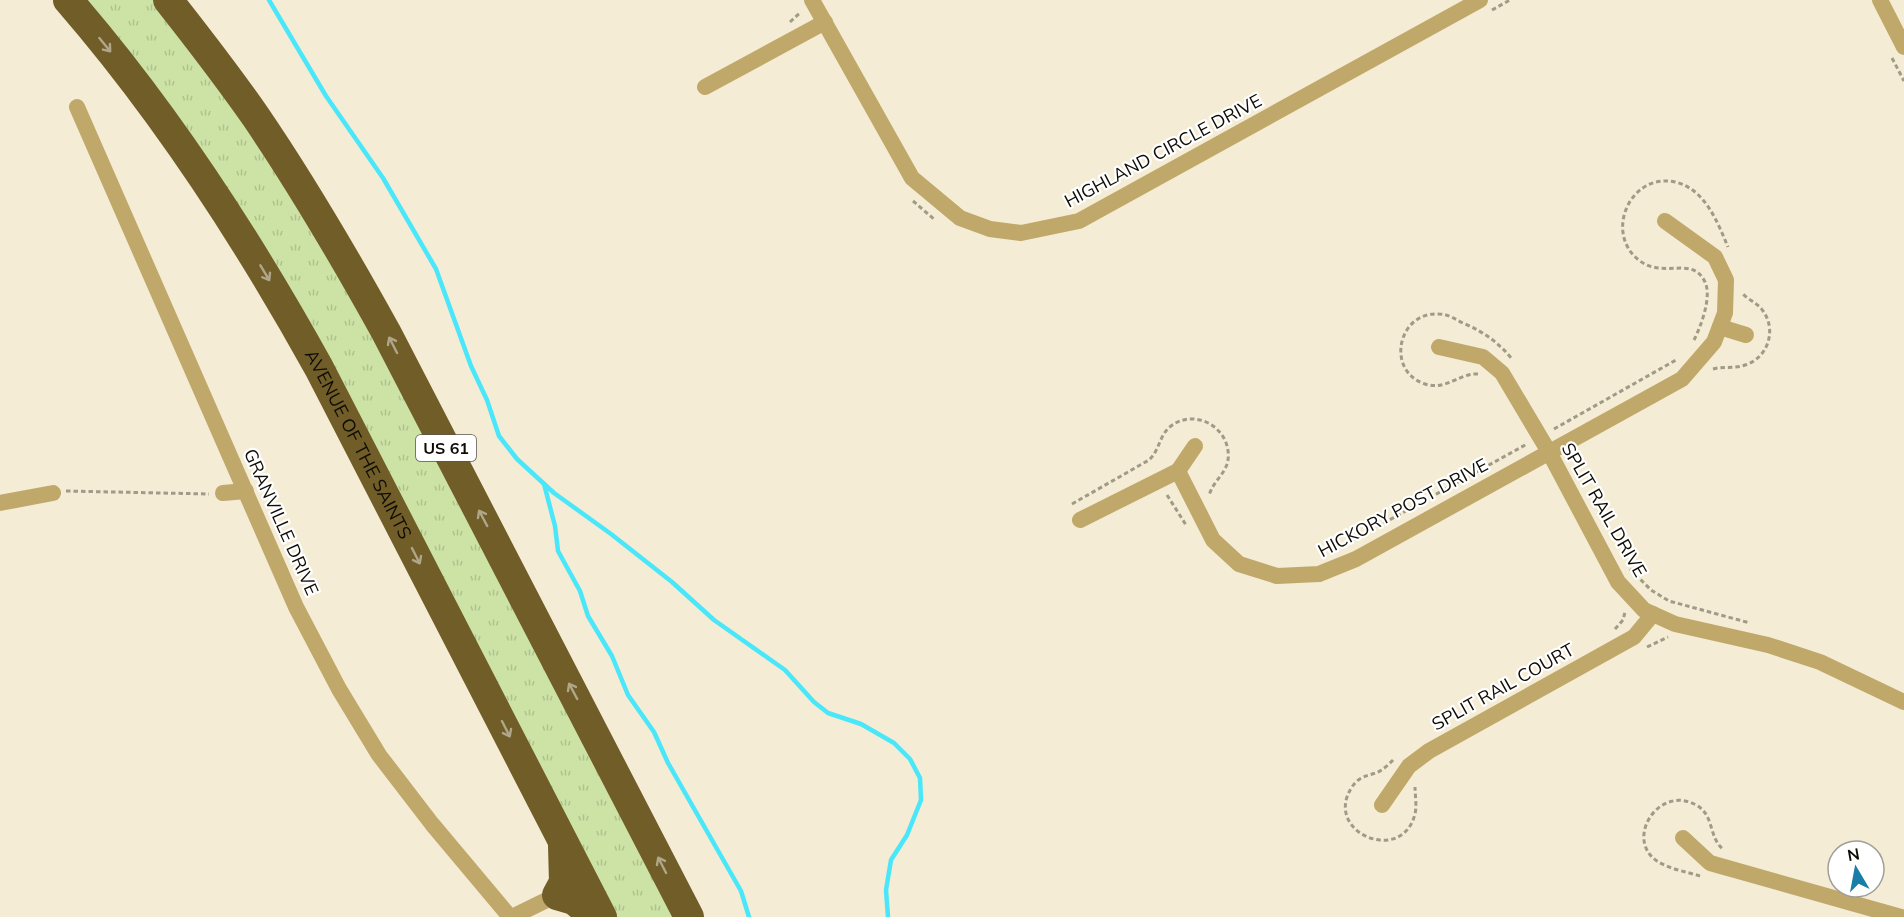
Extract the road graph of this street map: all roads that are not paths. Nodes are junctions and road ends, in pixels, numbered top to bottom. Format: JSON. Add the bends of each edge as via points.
{"nodes":[{"id":1,"x":68,"y":0,"type":"edge"},
{"id":2,"x":168,"y":0,"type":"edge"},
{"id":3,"x":1880,"y":0,"type":"edge"},
{"id":4,"x":806,"y":3,"type":"edge"},
{"id":5,"x":1485,"y":6,"type":"edge"},
{"id":6,"x":818,"y":26,"type":"junction"},
{"id":7,"x":1904,"y":47,"type":"edge"},
{"id":8,"x":705,"y":87,"type":"dead end"},
{"id":9,"x":77,"y":107,"type":"dead end"},
{"id":10,"x":1665,"y":221,"type":"dead end"},
{"id":11,"x":1720,"y":327,"type":"junction"},
{"id":12,"x":1746,"y":335,"type":"dead end"},
{"id":13,"x":1439,"y":347,"type":"dead end"},
{"id":14,"x":1195,"y":446,"type":"dead end"},
{"id":15,"x":1549,"y":452,"type":"junction"},
{"id":16,"x":1178,"y":471,"type":"junction"},
{"id":17,"x":246,"y":491,"type":"junction"},
{"id":18,"x":53,"y":494,"type":"road end"},
{"id":19,"x":219,"y":494,"type":"road end"},
{"id":20,"x":0,"y":502,"type":"edge"},
{"id":21,"x":1080,"y":520,"type":"dead end"},
{"id":22,"x":1653,"y":614,"type":"junction"},
{"id":23,"x":1904,"y":702,"type":"edge"},
{"id":24,"x":1382,"y":805,"type":"dead end"},
{"id":25,"x":1683,"y":838,"type":"dead end"},
{"id":26,"x":562,"y":839,"type":"junction"},
{"id":27,"x":557,"y":895,"type":"junction"},
{"id":28,"x":511,"y":917,"type":"edge"},
{"id":29,"x":594,"y":917,"type":"edge"},
{"id":30,"x":602,"y":917,"type":"edge"},
{"id":31,"x":688,"y":917,"type":"edge"},
{"id":32,"x":1901,"y":917,"type":"edge"}],
"edges":[{"from":1,"to":26,"type":"highway","name":"AVENUE OF THE SAINTS","one_way":true,"via":[[188,153],[278,295],[320,368]]},
{"from":31,"to":2,"type":"highway","number":"US 61","one_way":true,"via":[[345,258],[256,117]]},
{"from":3,"to":7,"type":"street"},
{"from":4,"to":6,"type":"street","name":"HIGHLAND CIRCLE DRIVE"},
{"from":5,"to":6,"type":"street","name":"HIGHLAND CIRCLE DRIVE","via":[[1079,221],[1021,233],[990,229],[960,218],[912,178]]},
{"from":6,"to":8,"type":"street"},
{"from":9,"to":17,"type":"street","name":"GRANVILLE DRIVE"},
{"from":10,"to":11,"type":"street","name":"HICKORY POST DRIVE","via":[[1715,257],[1726,280],[1725,313]]},
{"from":11,"to":12,"type":"street"},
{"from":11,"to":15,"type":"street","name":"HICKORY POST DRIVE","via":[[1714,342],[1682,379]]},
{"from":13,"to":15,"type":"street","name":"SPLIT RAIL DRIVE","via":[[1483,357],[1502,373]]},
{"from":14,"to":16,"type":"street"},
{"from":15,"to":16,"type":"street","name":"HICKORY POST DRIVE","via":[[1356,559],[1318,574],[1276,576],[1239,564],[1213,540]]},
{"from":15,"to":22,"type":"street","name":"SPLIT RAIL DRIVE","via":[[1618,582],[1644,610]]},
{"from":16,"to":21,"type":"street"},
{"from":17,"to":19,"type":"street"},
{"from":17,"to":28,"type":"street","name":"GRANVILLE DRIVE","via":[[296,607],[380,755]]},
{"from":18,"to":20,"type":"street"},
{"from":22,"to":23,"type":"street","name":"SPLIT RAIL DRIVE","via":[[1675,624],[1768,645],[1820,662]]},
{"from":22,"to":24,"type":"street","name":"SPLIT RAIL COURT","via":[[1634,637],[1429,751],[1409,766]]},
{"from":25,"to":32,"type":"street","via":[[1710,863]]},
{"from":26,"to":27,"type":"highway","via":[[564,882]]},
{"from":26,"to":30,"type":"highway","name":"AVENUE OF THE SAINTS"},
{"from":27,"to":28,"type":"street","name":"GRANVILLE DRIVE"},
{"from":27,"to":29,"type":"highway","via":[[574,900]]}]}
